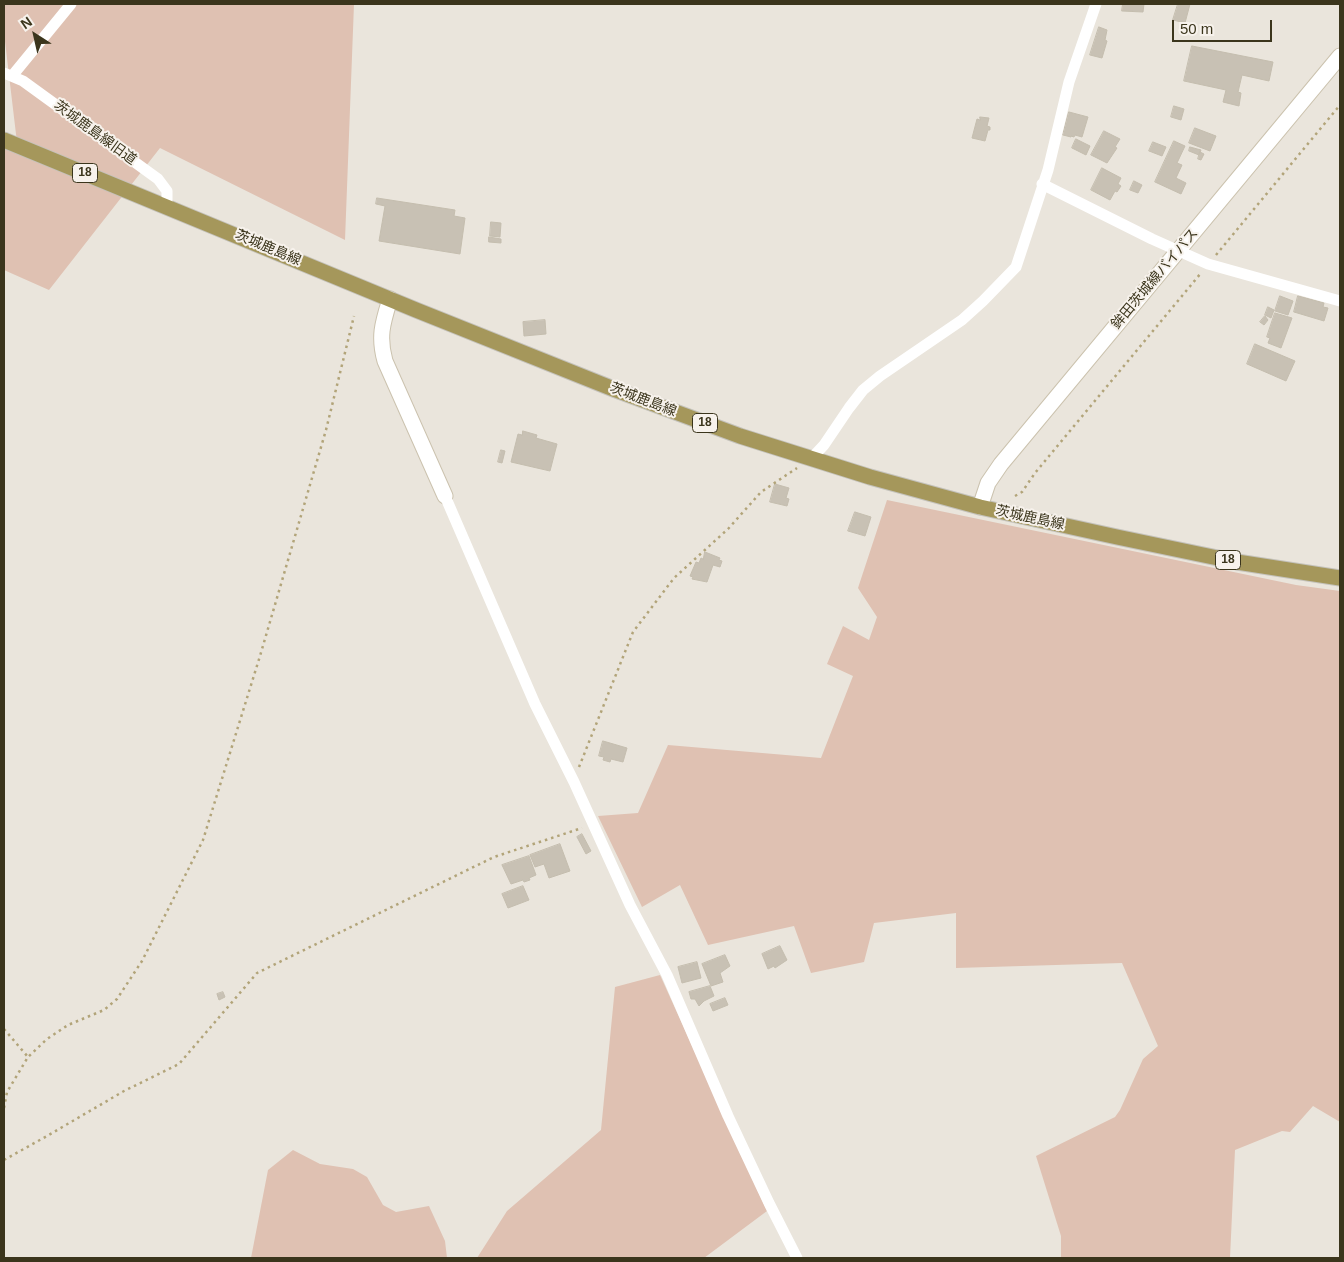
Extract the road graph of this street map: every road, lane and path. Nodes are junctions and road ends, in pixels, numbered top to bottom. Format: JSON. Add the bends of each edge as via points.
{"nodes":[{"id":1,"x":71,"y":4,"type":"edge"},
{"id":2,"x":1096,"y":4,"type":"edge"},
{"id":3,"x":1340,"y":56,"type":"edge"},
{"id":4,"x":4,"y":62,"type":"edge"},
{"id":5,"x":7,"y":74,"type":"edge"},
{"id":6,"x":1340,"y":106,"type":"edge"},
{"id":7,"x":4,"y":140,"type":"edge"},
{"id":8,"x":1042,"y":184,"type":"junction"},
{"id":9,"x":167,"y":206,"type":"junction"},
{"id":10,"x":1178,"y":251,"type":"junction"},
{"id":11,"x":1208,"y":264,"type":"junction"},
{"id":12,"x":390,"y":299,"type":"junction"},
{"id":13,"x":1340,"y":301,"type":"edge"},
{"id":14,"x":354,"y":316,"type":"dead end"},
{"id":15,"x":811,"y":459,"type":"junction"},
{"id":16,"x":444,"y":496,"type":"joint"},
{"id":17,"x":1015,"y":496,"type":"dead end"},
{"id":18,"x":980,"y":507,"type":"junction"},
{"id":19,"x":1340,"y":578,"type":"edge"},
{"id":20,"x":574,"y":782,"type":"junction"},
{"id":21,"x":593,"y":825,"type":"junction"},
{"id":22,"x":4,"y":1029,"type":"edge"},
{"id":23,"x":28,"y":1056,"type":"junction"},
{"id":24,"x":4,"y":1108,"type":"edge"},
{"id":25,"x":4,"y":1160,"type":"edge"},
{"id":26,"x":797,"y":1258,"type":"edge"}],
"edges":[{"from":1,"to":5,"type":"street"},
{"from":2,"to":8,"type":"street","via":[[1069,82]]},
{"from":3,"to":10,"type":"main road","name":"鉾田茨城線バイパス"},
{"from":4,"to":5,"type":"street"},
{"from":5,"to":9,"type":"street","name":"茨城鹿島線旧道","via":[[23,81],[158,179],[167,191]]},
{"from":6,"to":11,"type":"path"},
{"from":7,"to":9,"type":"main road","name":"茨城鹿島線","number":"18"},
{"from":8,"to":10,"type":"street"},
{"from":8,"to":15,"type":"street","via":[[1016,267],[962,320],[863,390]]},
{"from":9,"to":12,"type":"main road","name":"茨城鹿島線","number":"18"},
{"from":10,"to":11,"type":"street"},
{"from":10,"to":18,"type":"main road","name":"鉾田茨城線バイパス","via":[[1001,464],[988,484]]},
{"from":11,"to":13,"type":"street"},
{"from":11,"to":17,"type":"path","via":[[1022,492]]},
{"from":12,"to":15,"type":"main road","name":"茨城鹿島線","number":"18","via":[[663,408]]},
{"from":12,"to":16,"type":"main road","via":[[381,332],[383,355]]},
{"from":14,"to":23,"type":"path","via":[[326,430],[204,840],[142,961],[117,999],[104,1010],[68,1024]]},
{"from":15,"to":18,"type":"main road","name":"茨城鹿島線","number":"18"},
{"from":15,"to":20,"type":"path","via":[[761,492],[728,529],[674,578],[632,632]]},
{"from":16,"to":20,"type":"street"},
{"from":18,"to":19,"type":"main road","name":"茨城鹿島線","number":"18","via":[[1237,562]]},
{"from":20,"to":21,"type":"street"},
{"from":21,"to":25,"type":"path","via":[[494,858],[257,973],[179,1064],[124,1091]]},
{"from":21,"to":26,"type":"street","via":[[667,975],[728,1116]]},
{"from":22,"to":23,"type":"path"},
{"from":23,"to":24,"type":"path","via":[[8,1092]]}]}
